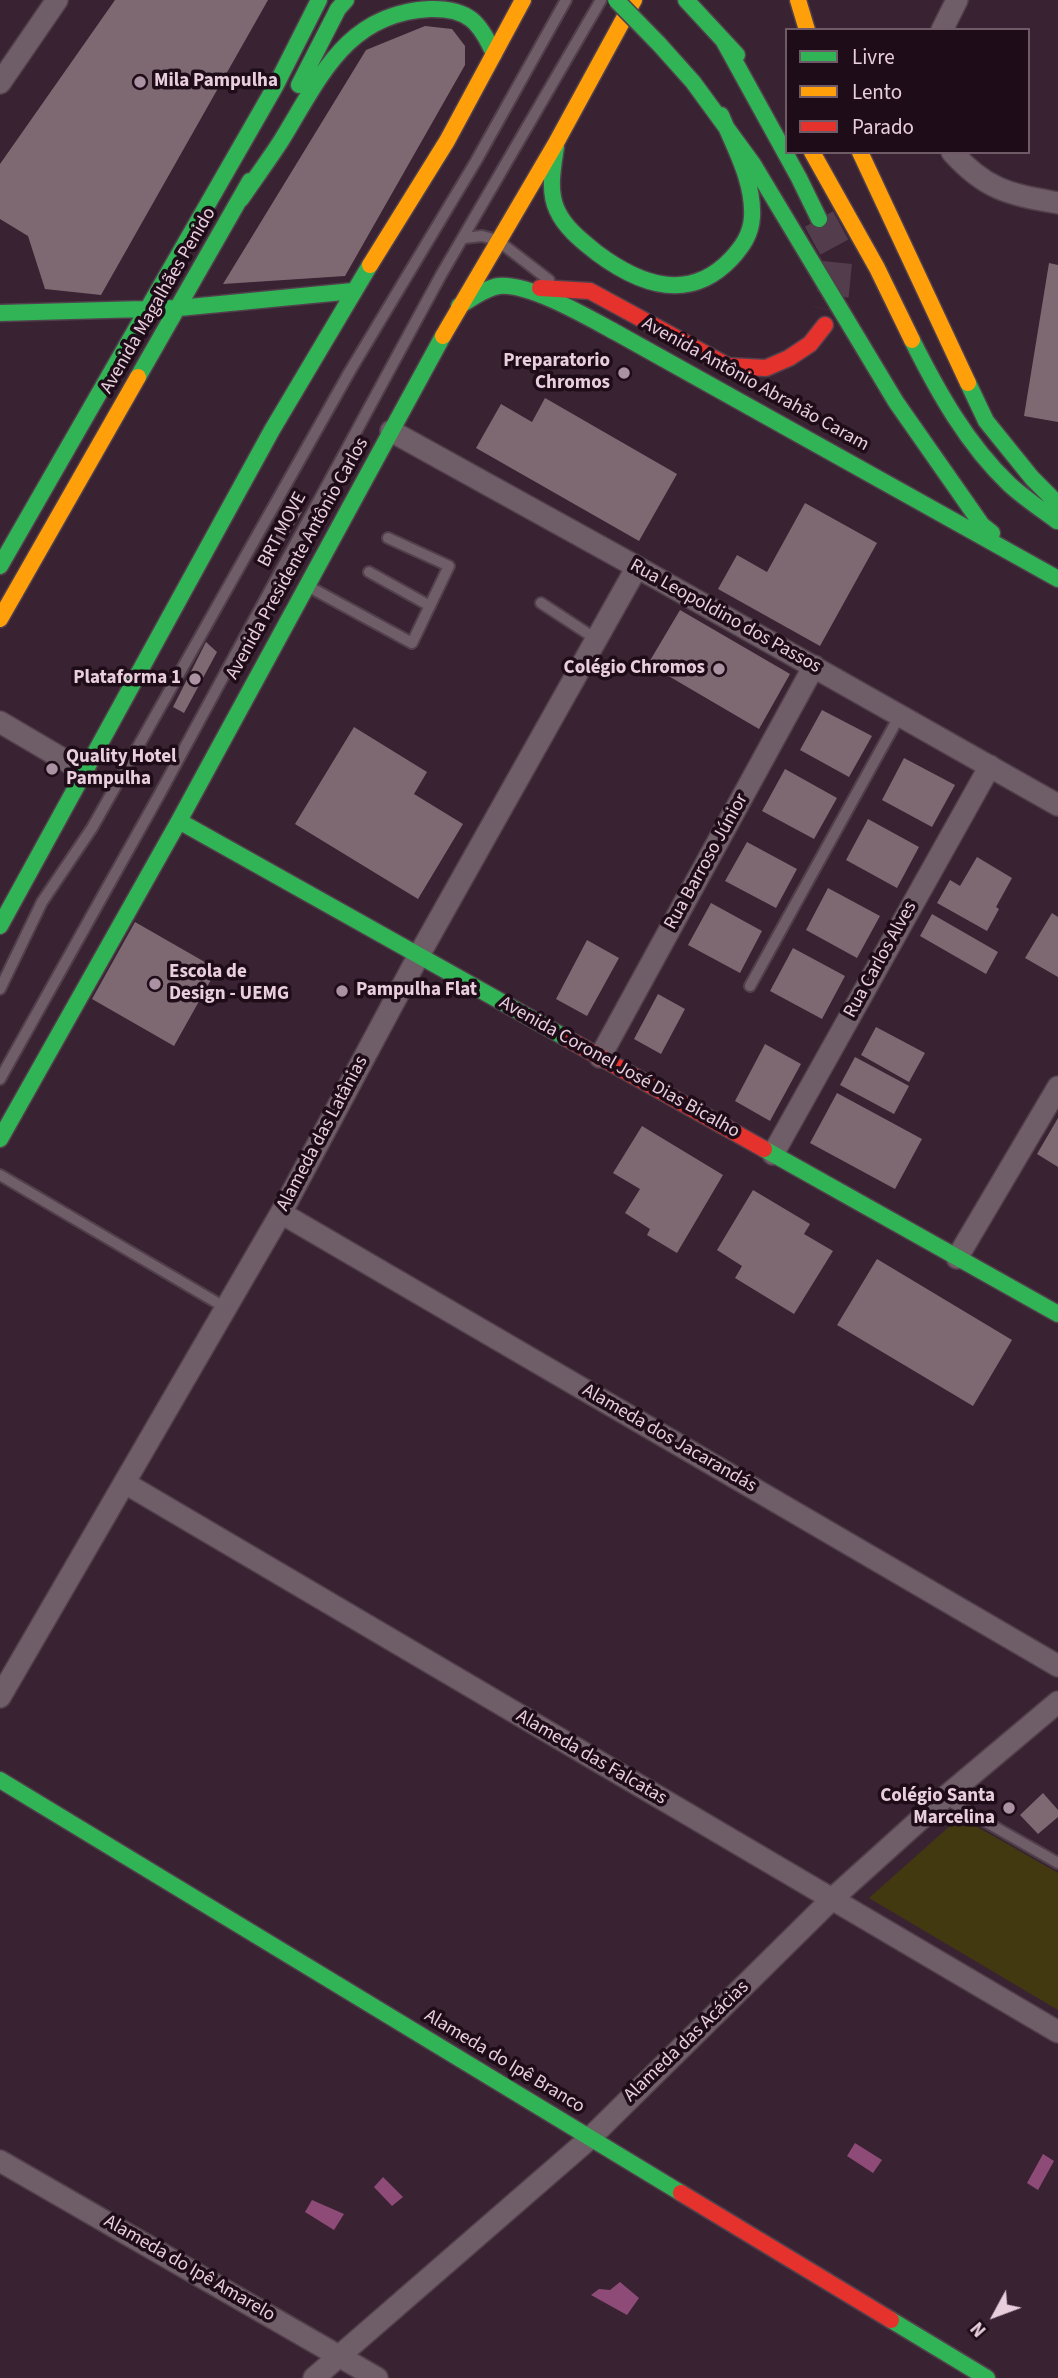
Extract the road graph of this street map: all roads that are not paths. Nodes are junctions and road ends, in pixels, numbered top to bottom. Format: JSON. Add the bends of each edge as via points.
{"nodes":[{"id":1,"x":57,"y":0,"type":"edge"},
{"id":2,"x":319,"y":0,"type":"edge"},
{"id":3,"x":346,"y":0,"type":"edge"},
{"id":4,"x":523,"y":0,"type":"edge"},
{"id":5,"x":566,"y":0,"type":"edge"},
{"id":6,"x":601,"y":0,"type":"edge"},
{"id":7,"x":617,"y":0,"type":"edge"},
{"id":8,"x":634,"y":0,"type":"edge"},
{"id":9,"x":798,"y":0,"type":"edge"},
{"id":10,"x":957,"y":0,"type":"edge"},
{"id":11,"x":690,"y":4,"type":"edge"},
{"id":12,"x":806,"y":28,"type":"edge"},
{"id":13,"x":943,"y":28,"type":"edge"},
{"id":14,"x":723,"y":40,"type":"junction"},
{"id":15,"x":494,"y":54,"type":"junction"},
{"id":16,"x":0,"y":83,"type":"edge"},
{"id":17,"x":769,"y":91,"type":"dead end"},
{"id":18,"x":721,"y":115,"type":"junction"},
{"id":19,"x":556,"y":143,"type":"junction"},
{"id":20,"x":785,"y":153,"type":"edge"},
{"id":21,"x":786,"y":154,"type":"edge"},
{"id":22,"x":813,"y":154,"type":"edge"},
{"id":23,"x":861,"y":154,"type":"edge"},
{"id":24,"x":954,"y":154,"type":"edge"},
{"id":25,"x":240,"y":199,"type":"junction"},
{"id":26,"x":1058,"y":203,"type":"edge"},
{"id":27,"x":819,"y":219,"type":"tunnel mouth"},
{"id":28,"x":464,"y":238,"type":"junction"},
{"id":29,"x":497,"y":240,"type":"junction"},
{"id":30,"x":560,"y":288,"type":"junction"},
{"id":31,"x":526,"y":289,"type":"junction"},
{"id":32,"x":353,"y":291,"type":"junction"},
{"id":33,"x":458,"y":306,"type":"junction"},
{"id":34,"x":179,"y":308,"type":"junction"},
{"id":35,"x":148,"y":309,"type":"junction"},
{"id":36,"x":0,"y":313,"type":"edge"},
{"id":37,"x":583,"y":315,"type":"junction"},
{"id":38,"x":825,"y":325,"type":"tunnel mouth"},
{"id":39,"x":391,"y":431,"type":"junction"},
{"id":40,"x":1058,"y":505,"type":"edge"},
{"id":41,"x":1058,"y":522,"type":"edge"},
{"id":42,"x":388,"y":538,"type":"dead end"},
{"id":43,"x":1024,"y":560,"type":"junction"},
{"id":44,"x":0,"y":566,"type":"edge"},
{"id":45,"x":637,"y":567,"type":"junction"},
{"id":46,"x":369,"y":572,"type":"dead end"},
{"id":47,"x":1058,"y":579,"type":"edge"},
{"id":48,"x":307,"y":586,"type":"junction"},
{"id":49,"x":541,"y":603,"type":"dead end"},
{"id":50,"x":430,"y":607,"type":"junction"},
{"id":51,"x":0,"y":619,"type":"edge"},
{"id":52,"x":596,"y":639,"type":"junction"},
{"id":53,"x":814,"y":667,"type":"junction"},
{"id":54,"x":900,"y":715,"type":"junction"},
{"id":55,"x":0,"y":722,"type":"edge"},
{"id":56,"x":990,"y":766,"type":"junction"},
{"id":57,"x":86,"y":772,"type":"junction"},
{"id":58,"x":1058,"y":804,"type":"edge"},
{"id":59,"x":179,"y":821,"type":"junction"},
{"id":60,"x":0,"y":926,"type":"edge"},
{"id":61,"x":419,"y":956,"type":"junction"},
{"id":62,"x":750,"y":986,"type":"dead end"},
{"id":63,"x":0,"y":989,"type":"edge"},
{"id":64,"x":600,"y":1057,"type":"junction"},
{"id":65,"x":0,"y":1079,"type":"edge"},
{"id":66,"x":1058,"y":1087,"type":"edge"},
{"id":67,"x":0,"y":1139,"type":"edge"},
{"id":68,"x":773,"y":1154,"type":"junction"},
{"id":69,"x":0,"y":1175,"type":"edge"},
{"id":70,"x":281,"y":1213,"type":"junction"},
{"id":71,"x":957,"y":1258,"type":"junction"},
{"id":72,"x":226,"y":1308,"type":"junction"},
{"id":73,"x":1058,"y":1314,"type":"edge"},
{"id":74,"x":125,"y":1483,"type":"junction"},
{"id":75,"x":1058,"y":1666,"type":"edge"},
{"id":76,"x":0,"y":1697,"type":"edge"},
{"id":77,"x":1058,"y":1702,"type":"edge"},
{"id":78,"x":0,"y":1780,"type":"edge"},
{"id":79,"x":944,"y":1798,"type":"junction"},
{"id":80,"x":1058,"y":1863,"type":"edge"},
{"id":81,"x":832,"y":1899,"type":"junction"},
{"id":82,"x":1056,"y":2029,"type":"edge"},
{"id":83,"x":589,"y":2139,"type":"junction"},
{"id":84,"x":0,"y":2161,"type":"edge"},
{"id":85,"x":339,"y":2355,"type":"junction"},
{"id":86,"x":314,"y":2378,"type":"edge"},
{"id":87,"x":377,"y":2378,"type":"edge"},
{"id":88,"x":987,"y":2378,"type":"edge"}],
"edges":[{"from":1,"to":16,"type":"street"},
{"from":2,"to":35,"type":"main road","name":"Avenida Magalhães Penido","via":[[276,85]]},
{"from":3,"to":25,"type":"main road","name":"Avenida Magalhães Penido"},
{"from":4,"to":15,"type":"main road"},
{"from":5,"to":63,"type":"lane","name":"BRT MOVE","via":[[92,828],[42,902]]},
{"from":6,"to":28,"type":"lane","name":"BRT MOVE"},
{"from":7,"to":18,"type":"main road","name":"Avenida Antônio Abrahão Caram","bridge":true},
{"from":8,"to":19,"type":"main road","name":"Avenida Presidente Antônio Carlos"},
{"from":9,"to":12,"type":"main road"},
{"from":10,"to":13,"type":"street"},
{"from":11,"to":14,"type":"main road"},
{"from":14,"to":17,"type":"main road"},
{"from":14,"to":20,"type":"main road"},
{"from":15,"to":25,"type":"main road","via":[[481,25],[460,12],[429,9],[388,14],[354,35],[334,58]]},
{"from":15,"to":32,"type":"main road","via":[[447,141]]},
{"from":18,"to":19,"type":"main road","via":[[750,189],[751,229],[733,259],[702,281],[662,285],[630,273],[566,228],[551,186]]},
{"from":18,"to":43,"type":"main road","name":"Avenida Antônio Abrahão Caram","via":[[887,388],[982,524]]},
{"from":19,"to":29,"type":"main road","name":"Avenida Presidente Antônio Carlos"},
{"from":21,"to":27,"type":"main road"},
{"from":22,"to":41,"type":"main road","via":[[927,370],[971,443],[1010,485]]},
{"from":23,"to":40,"type":"main road","via":[[986,421]]},
{"from":24,"to":26,"type":"street","via":[[969,171],[1006,193]]},
{"from":25,"to":34,"type":"main road","name":"Avenida Magalhães Penido"},
{"from":28,"to":29,"type":"lane"},
{"from":28,"to":65,"type":"lane","name":"BRT MOVE"},
{"from":29,"to":30,"type":"lane"},
{"from":29,"to":33,"type":"main road","name":"Avenida Presidente Antônio Carlos"},
{"from":30,"to":31,"type":"main road"},
{"from":30,"to":37,"type":"lane"},
{"from":30,"to":38,"type":"main road","via":[[590,291],[727,366],[766,368],[778,363],[810,344]]},
{"from":31,"to":33,"type":"main road","name":"Avenida Antônio Abrahão Caram","via":[[499,285]]},
{"from":31,"to":37,"type":"main road","name":"Avenida Antônio Abrahão Caram"},
{"from":32,"to":34,"type":"main road"},
{"from":32,"to":57,"type":"main road","via":[[265,442]]},
{"from":33,"to":39,"type":"main road","name":"Avenida Presidente Antônio Carlos"},
{"from":34,"to":35,"type":"main road"},
{"from":34,"to":51,"type":"main road","name":"Avenida Magalhães Penido"},
{"from":35,"to":36,"type":"main road"},
{"from":35,"to":44,"type":"main road","name":"Avenida Magalhães Penido"},
{"from":37,"to":43,"type":"main road","name":"Avenida Antônio Abrahão Caram"},
{"from":39,"to":45,"type":"street","name":"Rua Leopoldino dos Passos"},
{"from":39,"to":48,"type":"main road","name":"Avenida Presidente Antônio Carlos"},
{"from":42,"to":50,"type":"lane","via":[[449,566]]},
{"from":43,"to":47,"type":"main road","name":"Avenida Antônio Abrahão Caram"},
{"from":45,"to":52,"type":"street","name":"Alameda das Latânias"},
{"from":45,"to":53,"type":"street","name":"Rua Leopoldino dos Passos"},
{"from":46,"to":50,"type":"lane"},
{"from":48,"to":50,"type":"lane","via":[[412,643]]},
{"from":48,"to":59,"type":"main road","name":"Avenida Presidente Antônio Carlos"},
{"from":49,"to":52,"type":"lane"},
{"from":52,"to":61,"type":"street","name":"Alameda das Latânias"},
{"from":53,"to":54,"type":"street","name":"Rua Leopoldino dos Passos"},
{"from":53,"to":64,"type":"street","name":"Rua Barroso Júnior"},
{"from":54,"to":56,"type":"street","name":"Rua Leopoldino dos Passos"},
{"from":54,"to":62,"type":"lane"},
{"from":55,"to":57,"type":"street"},
{"from":56,"to":58,"type":"street","name":"Rua Leopoldino dos Passos"},
{"from":56,"to":68,"type":"street","name":"Rua Carlos Alves"},
{"from":57,"to":60,"type":"main road"},
{"from":59,"to":61,"type":"main road","name":"Avenida Coronel José Dias Bicalho"},
{"from":59,"to":67,"type":"main road","name":"Avenida Presidente Antônio Carlos"},
{"from":61,"to":64,"type":"main road","name":"Avenida Coronel José Dias Bicalho"},
{"from":61,"to":70,"type":"street","name":"Alameda das Latânias"},
{"from":64,"to":68,"type":"main road","name":"Avenida Coronel José Dias Bicalho"},
{"from":66,"to":71,"type":"street"},
{"from":68,"to":71,"type":"main road","name":"Avenida Coronel José Dias Bicalho"},
{"from":69,"to":72,"type":"lane"},
{"from":70,"to":72,"type":"street","name":"Alameda das Latânias"},
{"from":70,"to":75,"type":"street","name":"Alameda dos Jacarandás"},
{"from":71,"to":73,"type":"main road","name":"Avenida Coronel José Dias Bicalho"},
{"from":72,"to":74,"type":"street","name":"Alameda das Latânias"},
{"from":74,"to":76,"type":"street","name":"Alameda das Latânias"},
{"from":74,"to":81,"type":"street","name":"Alameda das Falcatas"},
{"from":77,"to":79,"type":"street","name":"Alameda das Acácias"},
{"from":78,"to":83,"type":"main road","name":"Alameda do Ipê Branco"},
{"from":79,"to":80,"type":"lane"},
{"from":79,"to":81,"type":"street","name":"Alameda das Acácias"},
{"from":81,"to":82,"type":"street","name":"Alameda das Falcatas"},
{"from":81,"to":83,"type":"street","name":"Alameda das Acácias"},
{"from":83,"to":85,"type":"street","name":"Alameda das Acácias"},
{"from":83,"to":88,"type":"main road","name":"Alameda do Ipê Branco"},
{"from":84,"to":85,"type":"street","name":"Alameda do Ipê Amarelo"},
{"from":85,"to":86,"type":"street","name":"Alameda das Acácias"},
{"from":85,"to":87,"type":"street","name":"Alameda do Ipê Amarelo"}]}
